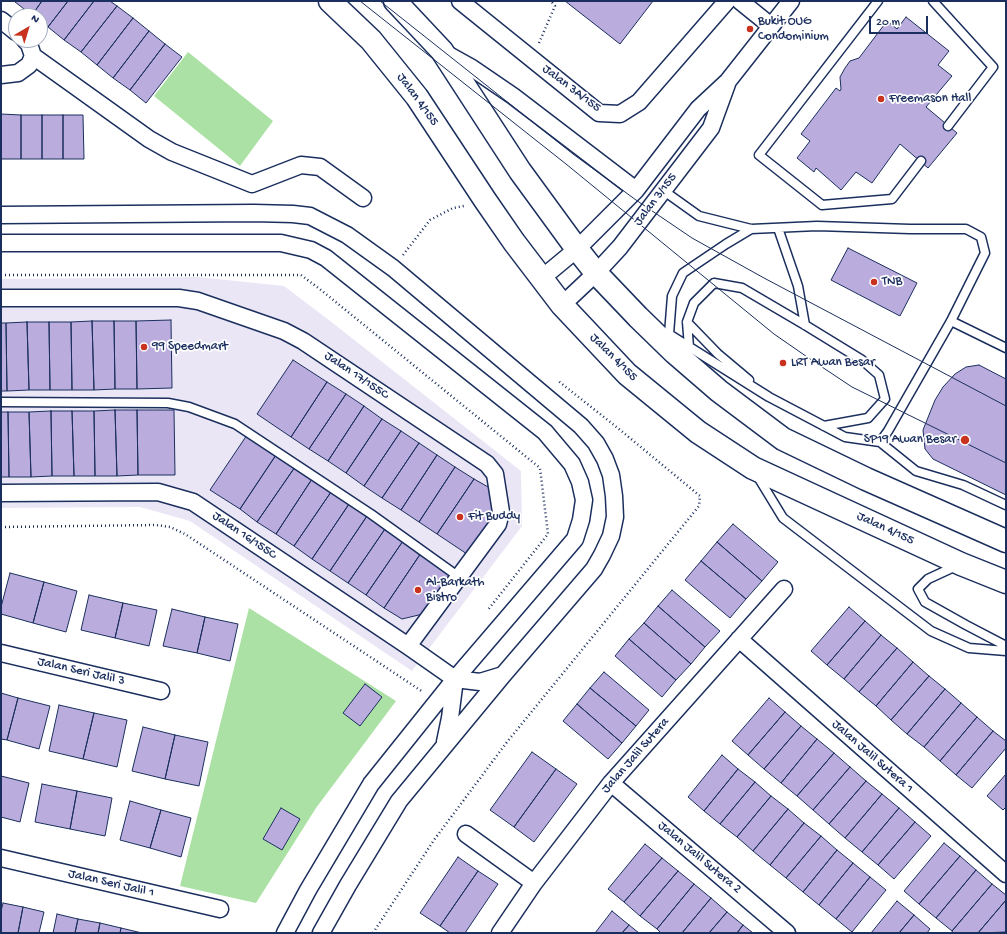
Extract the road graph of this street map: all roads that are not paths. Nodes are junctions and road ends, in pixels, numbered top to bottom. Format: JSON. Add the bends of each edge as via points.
{"nodes":[{"id":1,"x":330,"y":1,"type":"edge"},
{"id":2,"x":395,"y":1,"type":"edge"},
{"id":3,"x":460,"y":1,"type":"edge"},
{"id":4,"x":727,"y":1,"type":"edge"},
{"id":5,"x":740,"y":1,"type":"edge"},
{"id":6,"x":878,"y":1,"type":"edge"},
{"id":7,"x":933,"y":1,"type":"edge"},
{"id":8,"x":787,"y":3,"type":"edge"},
{"id":9,"x":771,"y":26,"type":"junction"},
{"id":10,"x":30,"y":48,"type":"edge"},
{"id":11,"x":442,"y":51,"type":"junction"},
{"id":12,"x":31,"y":60,"type":"junction"},
{"id":13,"x":1,"y":75,"type":"edge"},
{"id":14,"x":728,"y":81,"type":"junction"},
{"id":15,"x":948,"y":126,"type":"dead end"},
{"id":16,"x":921,"y":161,"type":"dead end"},
{"id":17,"x":636,"y":190,"type":"junction"},
{"id":18,"x":664,"y":191,"type":"junction"},
{"id":19,"x":363,"y":198,"type":"dead end"},
{"id":20,"x":1,"y":216,"type":"edge"},
{"id":21,"x":778,"y":228,"type":"junction"},
{"id":22,"x":751,"y":229,"type":"junction"},
{"id":23,"x":1,"y":243,"type":"edge"},
{"id":24,"x":577,"y":249,"type":"junction"},
{"id":25,"x":596,"y":273,"type":"junction"},
{"id":26,"x":542,"y":278,"type":"junction"},
{"id":27,"x":1,"y":298,"type":"edge"},
{"id":28,"x":562,"y":305,"type":"junction"},
{"id":29,"x":950,"y":321,"type":"junction"},
{"id":30,"x":687,"y":322,"type":"junction"},
{"id":31,"x":805,"y":325,"type":"junction"},
{"id":32,"x":677,"y":345,"type":"junction"},
{"id":33,"x":1006,"y":348,"type":"edge"},
{"id":34,"x":769,"y":397,"type":"junction"},
{"id":35,"x":1,"y":402,"type":"edge"},
{"id":36,"x":824,"y":426,"type":"junction"},
{"id":37,"x":880,"y":442,"type":"junction"},
{"id":38,"x":753,"y":468,"type":"junction"},
{"id":39,"x":1,"y":493,"type":"edge"},
{"id":40,"x":1006,"y":505,"type":"edge"},
{"id":41,"x":1006,"y":541,"type":"edge"},
{"id":42,"x":961,"y":564,"type":"junction"},
{"id":43,"x":459,"y":577,"type":"junction"},
{"id":44,"x":1006,"y":582,"type":"edge"},
{"id":45,"x":784,"y":588,"type":"dead end"},
{"id":46,"x":738,"y":639,"type":"junction"},
{"id":47,"x":408,"y":646,"type":"junction"},
{"id":48,"x":1006,"y":646,"type":"edge"},
{"id":49,"x":1006,"y":651,"type":"edge"},
{"id":50,"x":1,"y":653,"type":"edge"},
{"id":51,"x":503,"y":675,"type":"junction"},
{"id":52,"x":455,"y":679,"type":"junction"},
{"id":53,"x":161,"y":691,"type":"dead end"},
{"id":54,"x":444,"y":746,"type":"junction"},
{"id":55,"x":612,"y":783,"type":"junction"},
{"id":56,"x":466,"y":834,"type":"dead end"},
{"id":57,"x":1,"y":858,"type":"edge"},
{"id":58,"x":1006,"y":874,"type":"edge"},
{"id":59,"x":534,"y":883,"type":"junction"},
{"id":60,"x":220,"y":909,"type":"dead end"},
{"id":61,"x":285,"y":933,"type":"edge"},
{"id":62,"x":321,"y":933,"type":"edge"},
{"id":63,"x":500,"y":933,"type":"edge"},
{"id":64,"x":787,"y":933,"type":"edge"}],
"edges":[{"from":1,"to":26,"type":"street","name":"Jalan 4/155","via":[[372,40],[412,92],[514,242]]},
{"from":2,"to":11,"type":"street"},
{"from":3,"to":4,"type":"street","name":"Jalan 3A/155","via":[[600,113],[620,114],[639,102]]},
{"from":5,"to":9,"type":"street"},
{"from":6,"to":16,"type":"lane","via":[[759,155],[822,205],[892,199]]},
{"from":7,"to":15,"type":"lane","via":[[993,67]]},
{"from":8,"to":9,"type":"street","name":"Jalan 3/155"},
{"from":9,"to":14,"type":"street","name":"Jalan 3/155"},
{"from":10,"to":12,"type":"street"},
{"from":11,"to":17,"type":"street","via":[[514,96]]},
{"from":11,"to":24,"type":"street","via":[[520,171]]},
{"from":12,"to":13,"type":"street","via":[[18,73]]},
{"from":12,"to":19,"type":"street","via":[[172,152],[252,184],[301,165],[320,167]]},
{"from":14,"to":17,"type":"street","name":"Jalan 3/155","via":[[698,109]]},
{"from":14,"to":18,"type":"street","name":"Jalan 3/155","via":[[711,128]]},
{"from":17,"to":24,"type":"street","name":"Jalan 3/155"},
{"from":18,"to":22,"type":"lane","via":[[699,216]]},
{"from":18,"to":25,"type":"street","name":"Jalan 3/155"},
{"from":20,"to":51,"type":"street","via":[[254,213],[310,216],[347,234],[393,268],[581,426],[596,443],[611,475],[615,517],[611,536],[594,569]]},
{"from":21,"to":22,"type":"lane"},
{"from":21,"to":29,"type":"lane","via":[[817,226],[966,229],[981,237],[985,253]]},
{"from":21,"to":31,"type":"lane","via":[[798,286]]},
{"from":22,"to":32,"type":"lane","via":[[683,273],[672,296]]},
{"from":23,"to":52,"type":"street","via":[[281,243],[311,250],[326,258],[545,432],[572,464],[580,482],[584,500],[575,540]]},
{"from":24,"to":25,"type":"street"},
{"from":24,"to":26,"type":"street","name":"Jalan 3/155"},
{"from":25,"to":28,"type":"street","name":"Jalan 3/155"},
{"from":25,"to":32,"type":"street","via":[[638,317]]},
{"from":26,"to":28,"type":"street","name":"Jalan 4/155"},
{"from":27,"to":43,"type":"street","name":"Jalan 17/155C","via":[[198,300],[284,331],[303,341],[487,464],[495,474],[501,512],[498,524]]},
{"from":28,"to":38,"type":"street","name":"Jalan 4/155","via":[[627,374],[698,432]]},
{"from":29,"to":33,"type":"lane"},
{"from":29,"to":37,"type":"lane"},
{"from":30,"to":31,"type":"lane","via":[[694,303],[714,283],[742,288]]},
{"from":30,"to":32,"type":"lane"},
{"from":30,"to":34,"type":"lane","via":[[718,354]]},
{"from":31,"to":36,"type":"lane","via":[[862,360],[878,375],[885,400],[868,418]]},
{"from":32,"to":34,"type":"lane"},
{"from":32,"to":41,"type":"street","via":[[719,391],[783,439]]},
{"from":34,"to":36,"type":"lane"},
{"from":35,"to":43,"type":"lane","via":[[168,403],[189,407],[235,424],[371,514]]},
{"from":36,"to":37,"type":"lane","via":[[845,437]]},
{"from":37,"to":40,"type":"lane","via":[[916,471],[963,486]]},
{"from":38,"to":42,"type":"street","name":"Jalan 4/155"},
{"from":38,"to":49,"type":"lane","via":[[784,518],[930,631],[969,648]]},
{"from":39,"to":47,"type":"street","name":"Jalan 16/155C","via":[[158,492],[193,502]]},
{"from":42,"to":44,"type":"street","name":"Jalan 4/155"},
{"from":42,"to":48,"type":"lane","via":[[928,579],[918,589],[925,602]]},
{"from":43,"to":47,"type":"street","name":"Jalan 17/155C"},
{"from":45,"to":46,"type":"street","name":"Jalan Jalil Sutera"},
{"from":46,"to":55,"type":"street","name":"Jalan Jalil Sutera"},
{"from":46,"to":58,"type":"street","name":"Jalan Jalil Sutera 1"},
{"from":47,"to":52,"type":"street","name":"Jalan 16/155C"},
{"from":50,"to":53,"type":"street","name":"Jalan Seri Jalil 3"},
{"from":51,"to":52,"type":"street","via":[[480,682]]},
{"from":51,"to":54,"type":"street"},
{"from":52,"to":54,"type":"street"},
{"from":52,"to":61,"type":"street","via":[[371,784]]},
{"from":54,"to":62,"type":"street","via":[[399,801]]},
{"from":55,"to":59,"type":"street","name":"Jalan Jalil Sutera"},
{"from":55,"to":64,"type":"street","name":"Jalan Jalil Sutera 2"},
{"from":56,"to":59,"type":"street"},
{"from":57,"to":60,"type":"street","name":"Jalan Seri Jalil 1"},
{"from":59,"to":63,"type":"street","name":"Jalan Jalil Sutera"}]}
